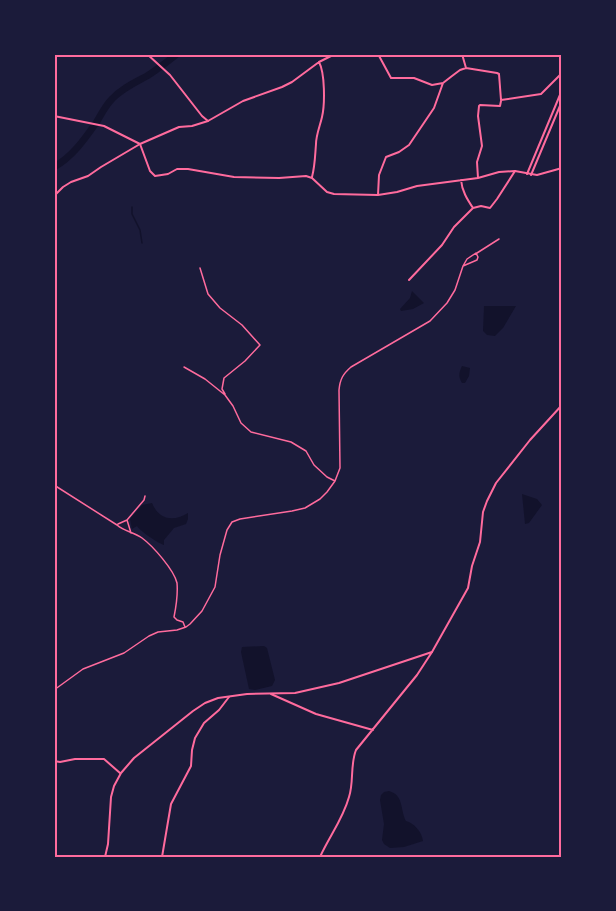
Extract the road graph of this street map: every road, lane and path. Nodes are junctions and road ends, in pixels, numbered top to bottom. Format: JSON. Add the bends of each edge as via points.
{"nodes":[{"id":1,"x":147,"y":54,"type":"edge"},
{"id":2,"x":335,"y":54,"type":"edge"},
{"id":3,"x":378,"y":54,"type":"edge"},
{"id":4,"x":462,"y":54,"type":"edge"},
{"id":5,"x":319,"y":62,"type":"junction"},
{"id":6,"x":466,"y":68,"type":"junction"},
{"id":7,"x":562,"y":73,"type":"edge"},
{"id":8,"x":443,"y":83,"type":"junction"},
{"id":9,"x":562,"y":90,"type":"edge"},
{"id":10,"x":501,"y":100,"type":"junction"},
{"id":11,"x":562,"y":101,"type":"edge"},
{"id":12,"x":54,"y":116,"type":"edge"},
{"id":13,"x":208,"y":121,"type":"junction"},
{"id":14,"x":140,"y":144,"type":"junction"},
{"id":15,"x":562,"y":168,"type":"edge"},
{"id":16,"x":515,"y":171,"type":"junction"},
{"id":17,"x":527,"y":174,"type":"junction"},
{"id":18,"x":531,"y":175,"type":"junction"},
{"id":19,"x":312,"y":178,"type":"junction"},
{"id":20,"x":478,"y":178,"type":"junction"},
{"id":21,"x":461,"y":180,"type":"junction"},
{"id":22,"x":378,"y":195,"type":"junction"},
{"id":23,"x":54,"y":196,"type":"edge"},
{"id":24,"x":473,"y":208,"type":"junction"},
{"id":25,"x":499,"y":239,"type":"dead end"},
{"id":26,"x":476,"y":253,"type":"junction"},
{"id":27,"x":463,"y":266,"type":"junction"},
{"id":28,"x":200,"y":268,"type":"dead end"},
{"id":29,"x":409,"y":280,"type":"dead end"},
{"id":30,"x":185,"y":367,"type":"dead end"},
{"id":31,"x":225,"y":395,"type":"junction"},
{"id":32,"x":562,"y":405,"type":"edge"},
{"id":33,"x":335,"y":481,"type":"junction"},
{"id":34,"x":54,"y":485,"type":"edge"},
{"id":35,"x":145,"y":496,"type":"dead end"},
{"id":36,"x":127,"y":519,"type":"junction"},
{"id":37,"x":117,"y":525,"type":"junction"},
{"id":38,"x":130,"y":533,"type":"junction"},
{"id":39,"x":186,"y":627,"type":"junction"},
{"id":40,"x":432,"y":652,"type":"junction"},
{"id":41,"x":54,"y":690,"type":"edge"},
{"id":42,"x":268,"y":693,"type":"junction"},
{"id":43,"x":229,"y":697,"type":"junction"},
{"id":44,"x":373,"y":730,"type":"junction"},
{"id":45,"x":54,"y":760,"type":"edge"},
{"id":46,"x":121,"y":773,"type":"junction"},
{"id":47,"x":105,"y":857,"type":"edge"},
{"id":48,"x":162,"y":857,"type":"edge"},
{"id":49,"x":320,"y":857,"type":"edge"}],
"edges":[{"from":1,"to":13,"type":"street"},
{"from":2,"to":5,"type":"street"},
{"from":3,"to":8,"type":"street","via":[[391,78],[414,78],[432,85]]},
{"from":4,"to":6,"type":"street"},
{"from":5,"to":13,"type":"street","via":[[292,82],[243,101]]},
{"from":5,"to":19,"type":"street","via":[[324,105]]},
{"from":6,"to":8,"type":"street"},
{"from":6,"to":10,"type":"street","via":[[497,73]]},
{"from":7,"to":10,"type":"street","via":[[541,94]]},
{"from":8,"to":22,"type":"street","via":[[434,108],[409,145],[386,157],[379,175]]},
{"from":9,"to":17,"type":"street"},
{"from":10,"to":20,"type":"street","via":[[500,106],[479,106],[482,146]]},
{"from":11,"to":18,"type":"street"},
{"from":12,"to":14,"type":"street","via":[[105,126]]},
{"from":13,"to":14,"type":"street","via":[[179,127]]},
{"from":14,"to":19,"type":"street","via":[[155,176],[188,169],[234,177]]},
{"from":14,"to":23,"type":"street","via":[[88,176],[63,186]]},
{"from":15,"to":18,"type":"street"},
{"from":16,"to":17,"type":"street"},
{"from":16,"to":20,"type":"street"},
{"from":16,"to":24,"type":"street","via":[[490,208]]},
{"from":17,"to":18,"type":"street"},
{"from":19,"to":22,"type":"street","via":[[334,194]]},
{"from":20,"to":21,"type":"street"},
{"from":21,"to":22,"type":"street"},
{"from":21,"to":24,"type":"street"},
{"from":24,"to":29,"type":"street"},
{"from":25,"to":26,"type":"street"},
{"from":26,"to":27,"type":"street"},
{"from":26,"to":27,"type":"street","via":[[477,260]]},
{"from":27,"to":33,"type":"street","via":[[455,290],[430,321],[344,374],[339,390],[340,464]]},
{"from":28,"to":31,"type":"street","via":[[208,294],[260,345],[224,378]]},
{"from":30,"to":31,"type":"street"},
{"from":31,"to":33,"type":"street","via":[[241,423],[251,432],[298,446]]},
{"from":32,"to":40,"type":"street","via":[[496,483],[483,512],[468,588]]},
{"from":33,"to":39,"type":"street","via":[[320,499],[305,507],[232,522],[214,587],[202,611]]},
{"from":34,"to":37,"type":"street"},
{"from":35,"to":36,"type":"street"},
{"from":36,"to":37,"type":"street"},
{"from":36,"to":38,"type":"street"},
{"from":37,"to":38,"type":"street"},
{"from":38,"to":39,"type":"street","via":[[141,536],[172,573],[177,585],[174,617]]},
{"from":39,"to":41,"type":"street","via":[[149,636],[124,653],[83,669]]},
{"from":40,"to":42,"type":"street","via":[[295,693]]},
{"from":40,"to":44,"type":"street"},
{"from":42,"to":43,"type":"street"},
{"from":42,"to":44,"type":"street","via":[[316,714]]},
{"from":43,"to":46,"type":"street","via":[[205,703],[187,714]]},
{"from":43,"to":48,"type":"street","via":[[195,738],[190,768],[171,804]]},
{"from":44,"to":49,"type":"street","via":[[356,750],[345,810]]},
{"from":45,"to":46,"type":"street","via":[[104,759]]},
{"from":46,"to":47,"type":"street","via":[[111,797]]}]}
